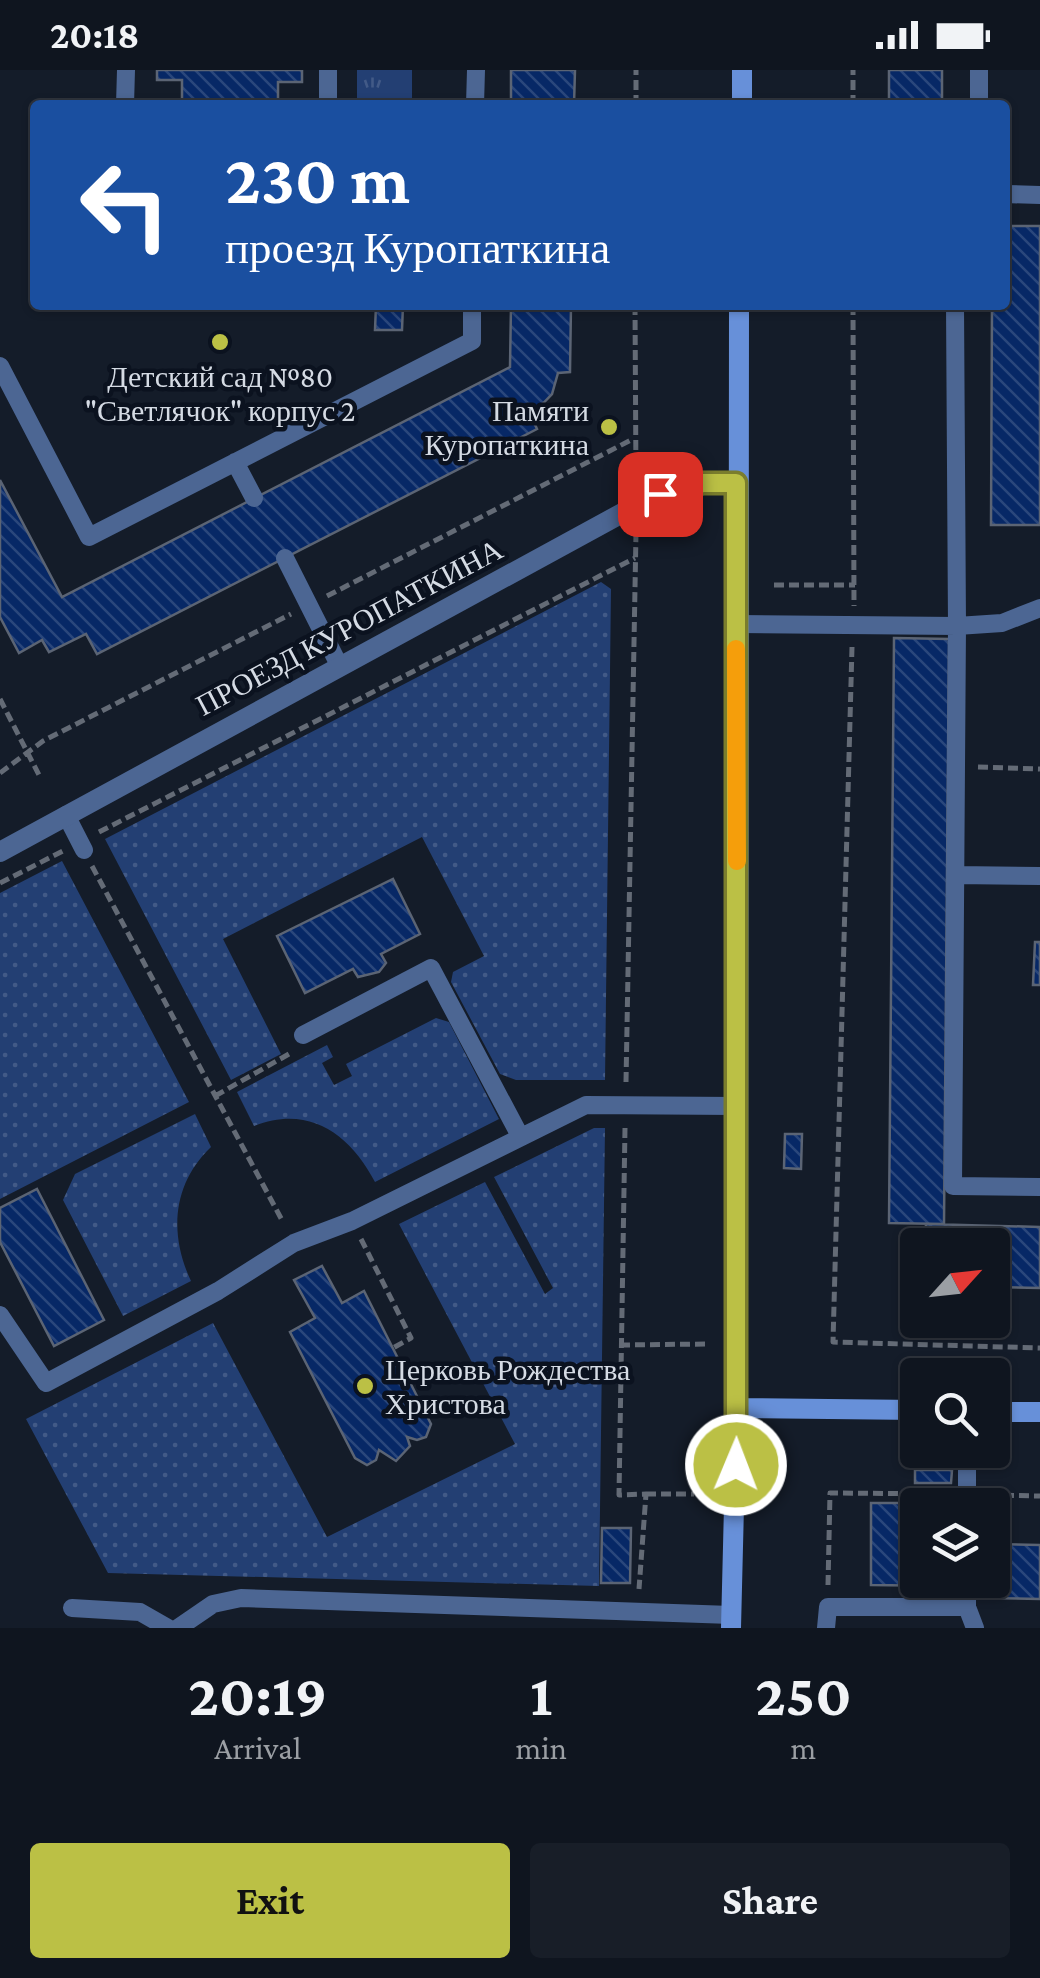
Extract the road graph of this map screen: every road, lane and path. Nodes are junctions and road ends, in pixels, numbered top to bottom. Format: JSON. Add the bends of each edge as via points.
{"nodes":[{"id":1,"x":126,"y":70,"type":"edge"},
{"id":2,"x":328,"y":70,"type":"edge"},
{"id":3,"x":476,"y":70,"type":"edge"},
{"id":4,"x":636,"y":70,"type":"edge"},
{"id":5,"x":742,"y":70,"type":"edge"},
{"id":6,"x":853,"y":70,"type":"edge"},
{"id":7,"x":979,"y":70,"type":"edge"},
{"id":8,"x":125,"y":100,"type":"edge"},
{"id":9,"x":328,"y":100,"type":"edge"},
{"id":10,"x":475,"y":100,"type":"edge"},
{"id":11,"x":636,"y":100,"type":"edge"},
{"id":12,"x":742,"y":100,"type":"edge"},
{"id":13,"x":853,"y":100,"type":"edge"},
{"id":14,"x":980,"y":100,"type":"edge"},
{"id":15,"x":1010,"y":194,"type":"edge"},
{"id":16,"x":1040,"y":194,"type":"edge"},
{"id":17,"x":472,"y":310,"type":"edge"},
{"id":18,"x":635,"y":310,"type":"edge"},
{"id":19,"x":739,"y":310,"type":"edge"},
{"id":20,"x":853,"y":310,"type":"edge"},
{"id":21,"x":955,"y":310,"type":"edge"},
{"id":22,"x":0,"y":366,"type":"edge"},
{"id":23,"x":235,"y":462,"type":"junction"},
{"id":24,"x":736,"y":483,"type":"junction"},
{"id":25,"x":254,"y":498,"type":"dead end"},
{"id":26,"x":636,"y":505,"type":"junction"},
{"id":27,"x":285,"y":558,"type":"dead end"},
{"id":28,"x":636,"y":558,"type":"junction"},
{"id":29,"x":774,"y":585,"type":"dead end"},
{"id":30,"x":855,"y":585,"type":"junction"},
{"id":31,"x":1040,"y":608,"type":"edge"},
{"id":32,"x":736,"y":624,"type":"junction"},
{"id":33,"x":853,"y":626,"type":"junction"},
{"id":34,"x":958,"y":626,"type":"junction"},
{"id":35,"x":339,"y":664,"type":"junction"},
{"id":36,"x":0,"y":699,"type":"edge"},
{"id":37,"x":956,"y":766,"type":"junction"},
{"id":38,"x":1040,"y":769,"type":"edge"},
{"id":39,"x":39,"y":775,"type":"dead end"},
{"id":40,"x":66,"y":815,"type":"junction"},
{"id":41,"x":82,"y":846,"type":"junction"},
{"id":42,"x":0,"y":852,"type":"edge"},
{"id":43,"x":954,"y":875,"type":"junction"},
{"id":44,"x":1040,"y":876,"type":"edge"},
{"id":45,"x":0,"y":883,"type":"edge"},
{"id":46,"x":303,"y":1035,"type":"joint"},
{"id":47,"x":215,"y":1096,"type":"junction"},
{"id":48,"x":625,"y":1104,"type":"junction"},
{"id":49,"x":738,"y":1106,"type":"junction"},
{"id":50,"x":520,"y":1136,"type":"junction"},
{"id":51,"x":1040,"y":1187,"type":"edge"},
{"id":52,"x":352,"y":1220,"type":"junction"},
{"id":53,"x":294,"y":1243,"type":"junction"},
{"id":54,"x":0,"y":1315,"type":"edge"},
{"id":55,"x":706,"y":1344,"type":"dead end"},
{"id":56,"x":620,"y":1345,"type":"junction"},
{"id":57,"x":393,"y":1348,"type":"dead end"},
{"id":58,"x":1040,"y":1348,"type":"edge"},
{"id":59,"x":737,"y":1408,"type":"junction"},
{"id":60,"x":900,"y":1410,"type":"edge"},
{"id":61,"x":1010,"y":1412,"type":"edge"},
{"id":62,"x":1040,"y":1412,"type":"edge"},
{"id":63,"x":646,"y":1494,"type":"junction"},
{"id":64,"x":694,"y":1494,"type":"dead end"},
{"id":65,"x":1040,"y":1496,"type":"edge"},
{"id":66,"x":900,"y":1497,"type":"edge"},
{"id":67,"x":1010,"y":1498,"type":"edge"},
{"id":68,"x":967,"y":1598,"type":"edge"},
{"id":69,"x":967,"y":1607,"type":"junction"},
{"id":70,"x":72,"y":1608,"type":"dead end"},
{"id":71,"x":828,"y":1608,"type":"junction"},
{"id":72,"x":637,"y":1612,"type":"junction"},
{"id":73,"x":731,"y":1622,"type":"edge"},
{"id":74,"x":168,"y":1628,"type":"edge"},
{"id":75,"x":178,"y":1628,"type":"edge"},
{"id":76,"x":826,"y":1628,"type":"edge"},
{"id":77,"x":976,"y":1628,"type":"edge"}],
"edges":[{"from":1,"to":8,"type":"lane"},
{"from":2,"to":9,"type":"lane"},
{"from":3,"to":10,"type":"lane"},
{"from":4,"to":11,"type":"path"},
{"from":5,"to":12,"type":"main road"},
{"from":6,"to":13,"type":"path"},
{"from":7,"to":14,"type":"lane"},
{"from":15,"to":16,"type":"lane"},
{"from":17,"to":23,"type":"lane","via":[[472,340]]},
{"from":18,"to":26,"type":"path"},
{"from":19,"to":24,"type":"main road"},
{"from":20,"to":30,"type":"path"},
{"from":21,"to":34,"type":"lane"},
{"from":22,"to":23,"type":"lane","via":[[88,537]]},
{"from":23,"to":25,"type":"lane"},
{"from":24,"to":26,"type":"street","name":"ПРОЕЗД КУРОПАТКИНА","via":[[679,486]]},
{"from":24,"to":32,"type":"main road"},
{"from":26,"to":28,"type":"path"},
{"from":26,"to":35,"type":"street","name":"ПРОЕЗД КУРОПАТКИНА"},
{"from":27,"to":35,"type":"lane"},
{"from":28,"to":41,"type":"path"},
{"from":28,"to":48,"type":"path"},
{"from":29,"to":30,"type":"path"},
{"from":30,"to":33,"type":"path"},
{"from":31,"to":34,"type":"lane","via":[[1002,623]]},
{"from":32,"to":33,"type":"lane"},
{"from":32,"to":49,"type":"main road"},
{"from":33,"to":34,"type":"lane"},
{"from":33,"to":58,"type":"path","via":[[834,1342]]},
{"from":34,"to":37,"type":"lane"},
{"from":35,"to":40,"type":"street","name":"ПРОЕЗД КУРОПАТКИНА"},
{"from":36,"to":39,"type":"path"},
{"from":37,"to":38,"type":"path"},
{"from":37,"to":43,"type":"lane"},
{"from":40,"to":41,"type":"lane"},
{"from":40,"to":42,"type":"street","name":"ПРОЕЗД КУРОПАТКИНА"},
{"from":41,"to":45,"type":"path"},
{"from":41,"to":47,"type":"path"},
{"from":43,"to":44,"type":"lane"},
{"from":43,"to":51,"type":"lane","via":[[953,1186]]},
{"from":46,"to":47,"type":"path","via":[[284,1060]]},
{"from":46,"to":50,"type":"lane","via":[[431,968]]},
{"from":47,"to":53,"type":"path"},
{"from":48,"to":49,"type":"lane"},
{"from":48,"to":50,"type":"lane","via":[[586,1104]]},
{"from":48,"to":56,"type":"path"},
{"from":49,"to":59,"type":"main road"},
{"from":50,"to":52,"type":"lane"},
{"from":52,"to":53,"type":"lane"},
{"from":52,"to":57,"type":"path","via":[[412,1338]]},
{"from":53,"to":54,"type":"lane","via":[[46,1382]]},
{"from":55,"to":56,"type":"path"},
{"from":56,"to":63,"type":"path","via":[[619,1494]]},
{"from":59,"to":60,"type":"main road"},
{"from":59,"to":73,"type":"main road"},
{"from":61,"to":62,"type":"main road"},
{"from":63,"to":64,"type":"path"},
{"from":63,"to":72,"type":"path"},
{"from":65,"to":67,"type":"path"},
{"from":66,"to":71,"type":"path","via":[[830,1493]]},
{"from":68,"to":69,"type":"lane"},
{"from":69,"to":71,"type":"lane"},
{"from":69,"to":77,"type":"lane"},
{"from":70,"to":74,"type":"lane","via":[[140,1612]]},
{"from":71,"to":76,"type":"lane"},
{"from":72,"to":73,"type":"lane"},
{"from":72,"to":75,"type":"lane","via":[[240,1598],[213,1604]]}]}
